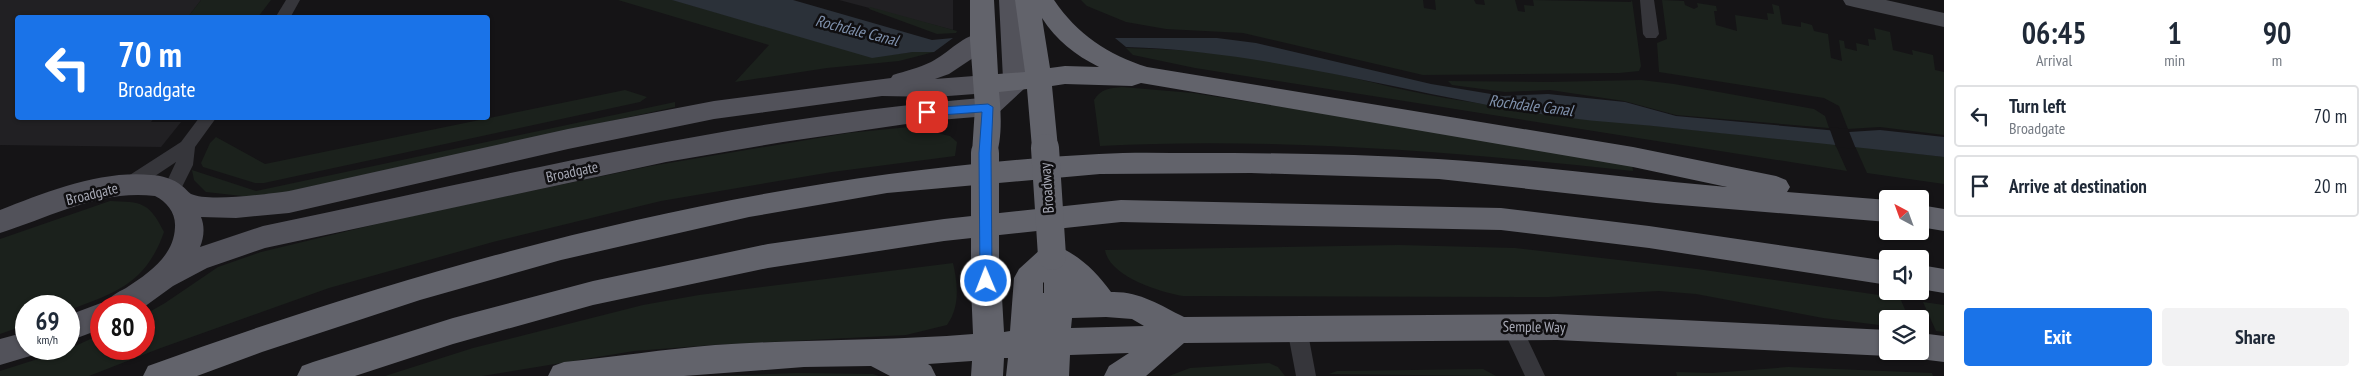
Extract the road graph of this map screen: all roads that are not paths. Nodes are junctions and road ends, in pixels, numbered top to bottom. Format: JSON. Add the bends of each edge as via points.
{"nodes":[{"id":1,"x":293,"y":0,"type":"edge"},
{"id":2,"x":982,"y":0,"type":"edge"},
{"id":3,"x":1011,"y":0,"type":"edge"},
{"id":4,"x":1027,"y":0,"type":"edge"},
{"id":5,"x":1042,"y":0,"type":"edge"},
{"id":6,"x":1647,"y":0,"type":"edge"},
{"id":7,"x":1854,"y":0,"type":"edge"},
{"id":8,"x":284,"y":15,"type":"edge"},
{"id":9,"x":1944,"y":20,"type":"edge"},
{"id":10,"x":1651,"y":34,"type":"dead end"},
{"id":11,"x":982,"y":40,"type":"junction"},
{"id":12,"x":1104,"y":69,"type":"junction"},
{"id":13,"x":1027,"y":81,"type":"junction"},
{"id":14,"x":882,"y":87,"type":"junction"},
{"id":15,"x":987,"y":95,"type":"junction"},
{"id":16,"x":206,"y":120,"type":"edge"},
{"id":17,"x":187,"y":146,"type":"junction"},
{"id":18,"x":128,"y":185,"type":"junction"},
{"id":19,"x":176,"y":197,"type":"junction"},
{"id":20,"x":1879,"y":209,"type":"edge"},
{"id":21,"x":1879,"y":210,"type":"edge"},
{"id":22,"x":1929,"y":218,"type":"edge"},
{"id":23,"x":1944,"y":220,"type":"edge"},
{"id":24,"x":0,"y":222,"type":"edge"},
{"id":25,"x":1052,"y":256,"type":"junction"},
{"id":26,"x":1879,"y":272,"type":"edge"},
{"id":27,"x":166,"y":276,"type":"junction"},
{"id":28,"x":1929,"y":279,"type":"edge"},
{"id":29,"x":1944,"y":281,"type":"edge"},
{"id":30,"x":142,"y":295,"type":"edge"},
{"id":31,"x":1059,"y":305,"type":"junction"},
{"id":32,"x":1104,"y":305,"type":"junction"},
{"id":33,"x":1028,"y":306,"type":"junction"},
{"id":34,"x":1512,"y":327,"type":"junction"},
{"id":35,"x":1297,"y":328,"type":"junction"},
{"id":36,"x":1180,"y":330,"type":"junction"},
{"id":37,"x":1056,"y":342,"type":"junction"},
{"id":38,"x":1025,"y":343,"type":"junction"},
{"id":39,"x":1879,"y":343,"type":"edge"},
{"id":40,"x":1929,"y":347,"type":"edge"},
{"id":41,"x":15,"y":348,"type":"edge"},
{"id":42,"x":1944,"y":349,"type":"edge"},
{"id":43,"x":0,"y":352,"type":"edge"},
{"id":44,"x":875,"y":353,"type":"junction"},
{"id":45,"x":988,"y":361,"type":"edge"},
{"id":46,"x":160,"y":376,"type":"edge"},
{"id":47,"x":313,"y":376,"type":"edge"},
{"id":48,"x":564,"y":376,"type":"edge"},
{"id":49,"x":920,"y":376,"type":"edge"},
{"id":50,"x":1022,"y":376,"type":"edge"},
{"id":51,"x":1053,"y":376,"type":"edge"},
{"id":52,"x":1120,"y":376,"type":"edge"},
{"id":53,"x":1306,"y":376,"type":"edge"},
{"id":54,"x":1535,"y":376,"type":"edge"}],
"edges":[{"from":1,"to":8,"type":"street"},
{"from":2,"to":11,"type":"highway"},
{"from":3,"to":13,"type":"main road"},
{"from":4,"to":13,"type":"highway","name":"Broadway"},
{"from":5,"to":12,"type":"highway","via":[[1064,32]]},
{"from":6,"to":10,"type":"street"},
{"from":7,"to":9,"type":"street"},
{"from":11,"to":14,"type":"main road","via":[[940,68]]},
{"from":11,"to":15,"type":"highway"},
{"from":12,"to":13,"type":"highway"},
{"from":12,"to":20,"type":"highway","via":[[1633,157]]},
{"from":13,"to":15,"type":"highway"},
{"from":13,"to":25,"type":"highway","name":"Broadway","bridge":true,"via":[[1045,148]]},
{"from":14,"to":15,"type":"main road","name":"Broadgate","via":[[935,88]]},
{"from":14,"to":19,"type":"main road","name":"Broadgate","via":[[714,110],[289,202],[216,209]]},
{"from":15,"to":27,"type":"main road","name":"Broadgate","via":[[927,112],[793,130],[656,154],[262,237],[197,260]]},
{"from":15,"to":45,"type":"highway","bridge":true,"via":[[985,263]]},
{"from":16,"to":17,"type":"street"},
{"from":17,"to":18,"type":"street"},
{"from":17,"to":19,"type":"street"},
{"from":18,"to":19,"type":"main road","name":"Broadgate","via":[[149,185]]},
{"from":18,"to":24,"type":"main road","name":"Broadgate","via":[[98,190]]},
{"from":19,"to":27,"type":"main road","name":"Broadgate","via":[[190,218],[190,233],[187,244]]},
{"from":21,"to":46,"type":"highway","via":[[1656,192],[1439,169],[1251,163],[1100,164],[888,183],[749,206],[561,248],[420,288],[258,340]]},
{"from":22,"to":23,"type":"highway"},
{"from":25,"to":31,"type":"highway","name":"Broadway","via":[[1059,277]]},
{"from":25,"to":32,"type":"highway","via":[[1078,272]]},
{"from":25,"to":33,"type":"highway","via":[[1029,278]]},
{"from":26,"to":47,"type":"highway","via":[[1649,237],[1501,219],[1121,211],[944,230],[768,256],[593,293]]},
{"from":27,"to":30,"type":"main road","name":"Broadgate"},
{"from":28,"to":29,"type":"highway"},
{"from":31,"to":32,"type":"highway"},
{"from":31,"to":33,"type":"highway"},
{"from":31,"to":37,"type":"highway","name":"Broadway"},
{"from":32,"to":36,"type":"highway","via":[[1137,307]]},
{"from":33,"to":38,"type":"highway"},
{"from":34,"to":35,"type":"highway","name":"Semple Way"},
{"from":34,"to":39,"type":"highway","name":"Semple Way"},
{"from":34,"to":54,"type":"street"},
{"from":35,"to":36,"type":"highway","name":"Semple Way"},
{"from":35,"to":53,"type":"street"},
{"from":36,"to":37,"type":"highway","name":"Semple Way","via":[[1143,339]]},
{"from":36,"to":52,"type":"highway"},
{"from":37,"to":38,"type":"highway","name":"Semple Way"},
{"from":37,"to":51,"type":"highway","name":"Broadway"},
{"from":38,"to":45,"type":"highway","name":"Semple Way"},
{"from":38,"to":50,"type":"highway"},
{"from":40,"to":42,"type":"highway"},
{"from":41,"to":43,"type":"main road"},
{"from":44,"to":45,"type":"highway","name":"Semple Way"},
{"from":44,"to":48,"type":"highway","name":"Semple Way","via":[[714,359]]},
{"from":44,"to":49,"type":"highway"}]}
